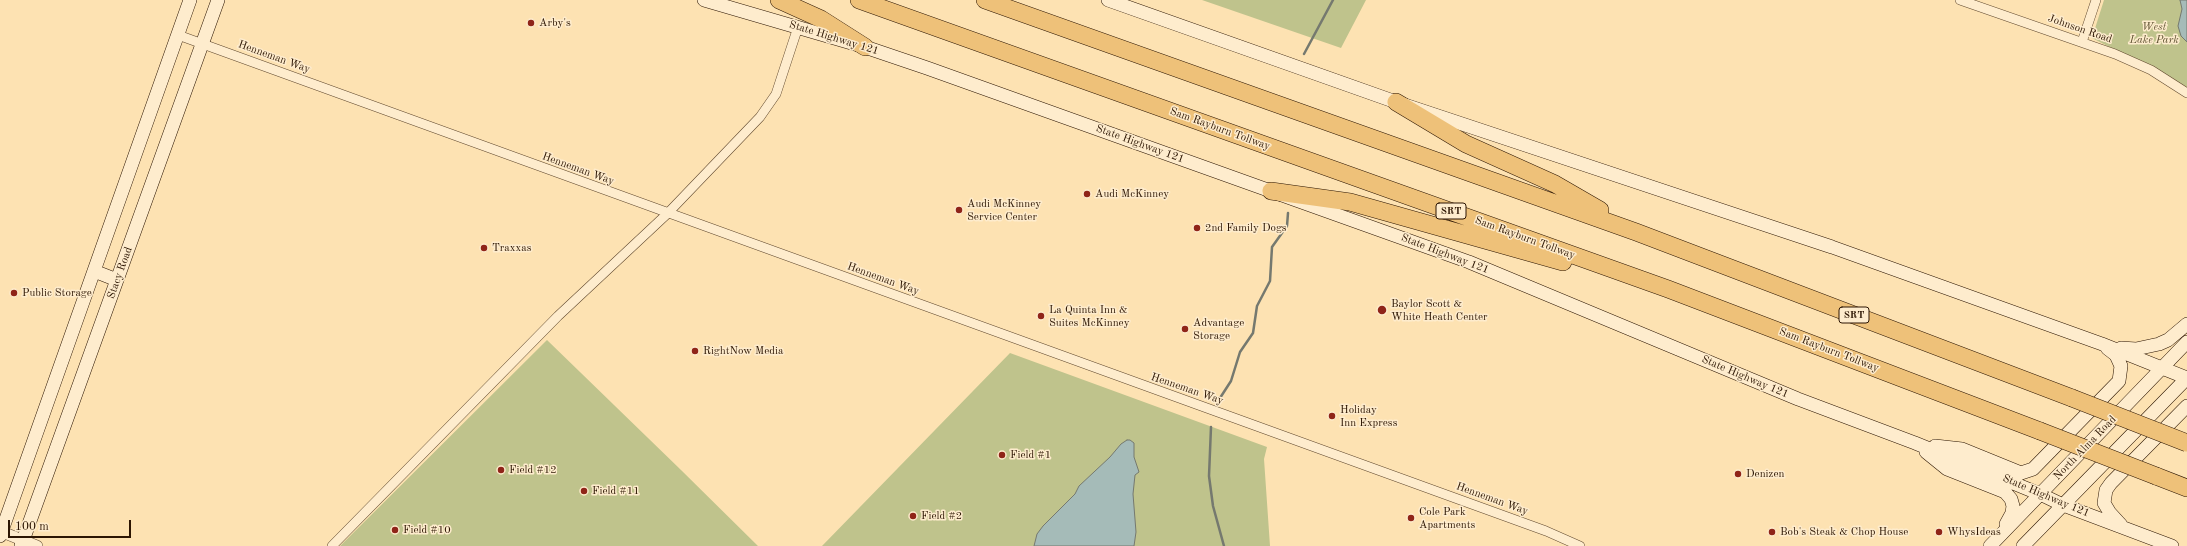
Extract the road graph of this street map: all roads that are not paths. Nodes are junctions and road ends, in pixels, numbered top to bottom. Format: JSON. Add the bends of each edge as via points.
{"nodes":[{"id":1,"x":190,"y":0,"type":"edge"},
{"id":2,"x":218,"y":0,"type":"edge"},
{"id":3,"x":704,"y":0,"type":"edge"},
{"id":4,"x":780,"y":0,"type":"edge"},
{"id":5,"x":859,"y":0,"type":"edge"},
{"id":6,"x":985,"y":0,"type":"edge"},
{"id":7,"x":1108,"y":0,"type":"edge"},
{"id":8,"x":1960,"y":0,"type":"edge"},
{"id":9,"x":2096,"y":0,"type":"edge"},
{"id":10,"x":798,"y":27,"type":"junction"},
{"id":11,"x":178,"y":35,"type":"junction"},
{"id":12,"x":2082,"y":42,"type":"junction"},
{"id":13,"x":202,"y":44,"type":"junction"},
{"id":14,"x":865,"y":47,"type":"junction"},
{"id":15,"x":2187,"y":93,"type":"edge"},
{"id":16,"x":1396,"y":102,"type":"junction"},
{"id":17,"x":1271,"y":190,"type":"junction"},
{"id":18,"x":667,"y":214,"type":"junction"},
{"id":19,"x":1636,"y":232,"type":"junction"},
{"id":20,"x":94,"y":272,"type":"junction"},
{"id":21,"x":117,"y":280,"type":"junction"},
{"id":22,"x":1668,"y":289,"type":"junction"},
{"id":23,"x":2187,"y":324,"type":"edge"},
{"id":24,"x":2187,"y":342,"type":"edge"},
{"id":25,"x":2102,"y":344,"type":"junction"},
{"id":26,"x":2164,"y":368,"type":"junction"},
{"id":27,"x":2187,"y":378,"type":"edge"},
{"id":28,"x":2187,"y":406,"type":"edge"},
{"id":29,"x":1915,"y":443,"type":"junction"},
{"id":30,"x":2187,"y":443,"type":"edge"},
{"id":31,"x":2187,"y":488,"type":"edge"},
{"id":32,"x":2040,"y":494,"type":"junction"},
{"id":33,"x":2063,"y":506,"type":"junction"},
{"id":34,"x":2124,"y":527,"type":"junction"},
{"id":35,"x":1,"y":533,"type":"edge"},
{"id":36,"x":1994,"y":542,"type":"edge"},
{"id":37,"x":22,"y":543,"type":"edge"},
{"id":38,"x":37,"y":546,"type":"edge"},
{"id":39,"x":332,"y":546,"type":"edge"},
{"id":40,"x":1580,"y":546,"type":"edge"},
{"id":41,"x":2023,"y":546,"type":"edge"},
{"id":42,"x":2172,"y":546,"type":"edge"}],
"edges":[{"from":1,"to":11,"type":"main road"},
{"from":2,"to":13,"type":"main road","name":"Stacy Road"},
{"from":3,"to":10,"type":"main road","name":"State Highway 121"},
{"from":4,"to":14,"type":"highway","via":[[821,19]]},
{"from":5,"to":22,"type":"highway","name":"Sam Rayburn Tollway","number":"SRT"},
{"from":6,"to":19,"type":"highway","number":"SRT"},
{"from":7,"to":16,"type":"main road"},
{"from":8,"to":12,"type":"street","name":"Johnson Road"},
{"from":9,"to":12,"type":"street"},
{"from":10,"to":14,"type":"main road","name":"State Highway 121"},
{"from":10,"to":18,"type":"street","via":[[776,94],[760,117]]},
{"from":11,"to":13,"type":"street","name":"Henneman Way"},
{"from":11,"to":20,"type":"main road"},
{"from":12,"to":15,"type":"street","name":"Johnson Road","via":[[2140,65]]},
{"from":13,"to":18,"type":"street","name":"Henneman Way"},
{"from":13,"to":21,"type":"main road","name":"Stacy Road"},
{"from":14,"to":17,"type":"main road","name":"State Highway 121"},
{"from":16,"to":19,"type":"highway","via":[[1466,144],[1555,184]]},
{"from":16,"to":25,"type":"main road","via":[[1832,247]]},
{"from":17,"to":22,"type":"highway","via":[[1350,202],[1584,269]]},
{"from":17,"to":29,"type":"main road","name":"State Highway 121","via":[[1469,262],[1798,399]]},
{"from":18,"to":39,"type":"street","via":[[558,316]]},
{"from":18,"to":40,"type":"street","name":"Henneman Way","via":[[1546,531]]},
{"from":19,"to":30,"type":"highway","number":"SRT","bridge":true},
{"from":20,"to":21,"type":"main road"},
{"from":20,"to":35,"type":"main road"},
{"from":21,"to":37,"type":"main road","name":"Stacy Road"},
{"from":22,"to":31,"type":"highway","name":"Sam Rayburn Tollway","number":"SRT","bridge":true},
{"from":23,"to":25,"type":"main road","via":[[2168,340],[2152,346],[2136,349]]},
{"from":24,"to":26,"type":"main road","name":"North Alma Road"},
{"from":25,"to":26,"type":"main road"},
{"from":25,"to":29,"type":"main road","via":[[2116,355],[2119,361],[2119,381],[2033,470],[2021,473],[1962,449]]},
{"from":26,"to":27,"type":"main road"},
{"from":26,"to":32,"type":"main road","name":"North Alma Road"},
{"from":27,"to":33,"type":"main road"},
{"from":28,"to":34,"type":"main road","via":[[2106,490],[2104,503]]},
{"from":29,"to":32,"type":"main road","name":"State Highway 121"},
{"from":29,"to":36,"type":"main road","via":[[1947,469],[2005,492],[2011,499],[2012,513]]},
{"from":32,"to":33,"type":"main road","name":"State Highway 121"},
{"from":32,"to":36,"type":"main road","name":"North Alma Road"},
{"from":33,"to":34,"type":"main road","name":"State Highway 121"},
{"from":33,"to":41,"type":"main road"},
{"from":34,"to":42,"type":"main road","name":"State Highway 121"},
{"from":35,"to":37,"type":"street"},
{"from":37,"to":38,"type":"street"}]}
